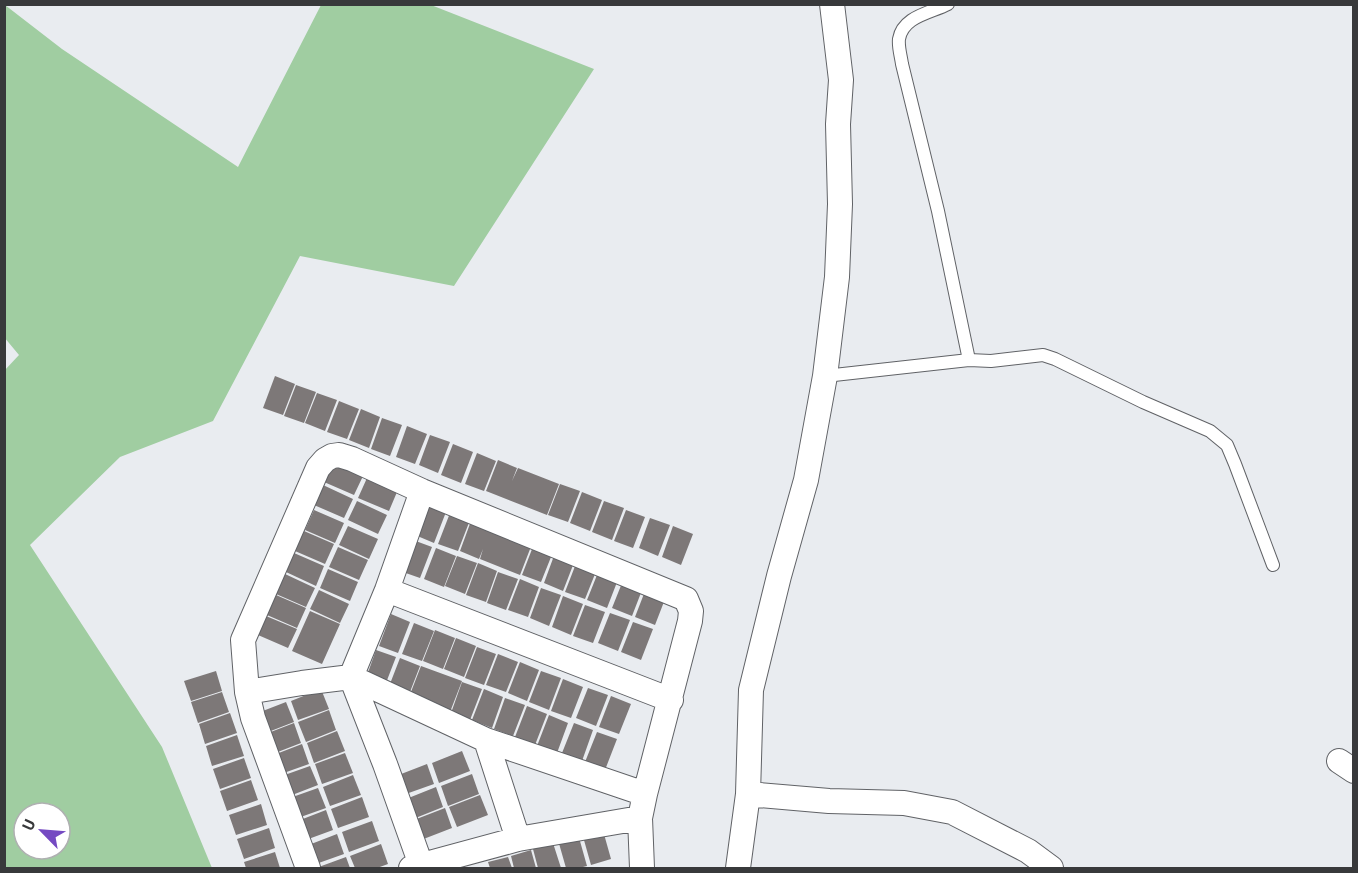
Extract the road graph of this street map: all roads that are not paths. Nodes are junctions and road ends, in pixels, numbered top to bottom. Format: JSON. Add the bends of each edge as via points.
{"nodes":[{"id":1,"x":832,"y":4,"type":"edge"},
{"id":2,"x":948,"y":4,"type":"edge"},
{"id":3,"x":969,"y":360,"type":"junction"},
{"id":4,"x":825,"y":376,"type":"junction"},
{"id":5,"x":422,"y":491,"type":"junction"},
{"id":6,"x":1273,"y":565,"type":"dead end"},
{"id":7,"x":387,"y":590,"type":"junction"},
{"id":8,"x":351,"y":677,"type":"junction"},
{"id":9,"x":247,"y":692,"type":"junction"},
{"id":10,"x":670,"y":700,"type":"junction"},
{"id":11,"x":486,"y":740,"type":"junction"},
{"id":12,"x":645,"y":794,"type":"junction"},
{"id":13,"x":748,"y":794,"type":"junction"},
{"id":14,"x":640,"y":818,"type":"junction"},
{"id":15,"x":518,"y":839,"type":"junction"},
{"id":16,"x":416,"y":867,"type":"edge"},
{"id":17,"x":308,"y":868,"type":"edge"},
{"id":18,"x":642,"y":868,"type":"edge"},
{"id":19,"x":738,"y":868,"type":"edge"},
{"id":20,"x":1051,"y":868,"type":"edge"}],
"edges":[{"from":1,"to":4,"type":"street","via":[[841,80],[840,204],[837,277]]},
{"from":2,"to":3,"type":"lane","via":[[912,19],[899,40]]},
{"from":3,"to":4,"type":"lane"},
{"from":3,"to":6,"type":"lane","via":[[1043,355],[1210,431],[1227,445]]},
{"from":4,"to":13,"type":"street","via":[[806,480],[751,690]]},
{"from":5,"to":7,"type":"street"},
{"from":5,"to":9,"type":"street","via":[[339,454],[318,468],[243,640]]},
{"from":5,"to":10,"type":"street","via":[[686,600],[690,621]]},
{"from":7,"to":8,"type":"street"},
{"from":7,"to":10,"type":"street"},
{"from":8,"to":9,"type":"street"},
{"from":8,"to":11,"type":"street"},
{"from":8,"to":16,"type":"street","via":[[385,764]]},
{"from":9,"to":17,"type":"street"},
{"from":10,"to":12,"type":"street"},
{"from":11,"to":12,"type":"street"},
{"from":11,"to":15,"type":"street"},
{"from":12,"to":14,"type":"street"},
{"from":13,"to":19,"type":"street"},
{"from":13,"to":20,"type":"street","via":[[904,803],[952,812],[1028,851]]},
{"from":14,"to":15,"type":"street"},
{"from":14,"to":18,"type":"street"},
{"from":15,"to":16,"type":"street"}]}
